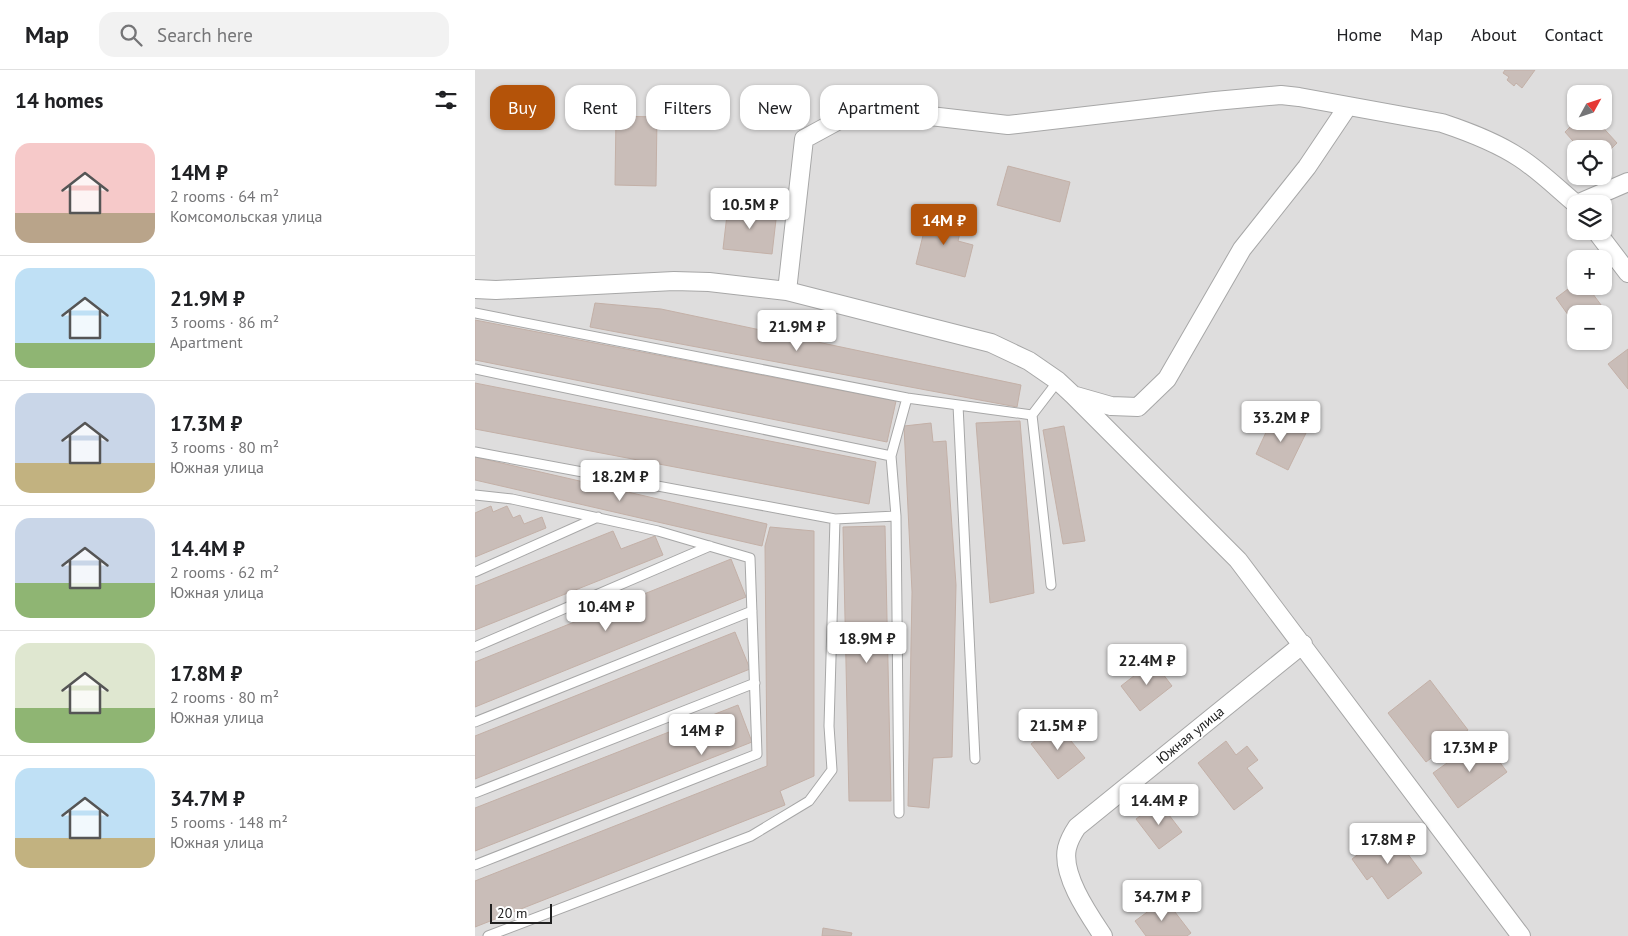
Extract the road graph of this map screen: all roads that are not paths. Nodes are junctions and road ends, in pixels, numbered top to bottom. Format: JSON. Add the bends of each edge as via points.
{"nodes":[{"id":1,"x":1348,"y":106,"type":"junction"},
{"id":2,"x":1628,"y":182,"type":"edge"},
{"id":3,"x":1597,"y":195,"type":"edge"},
{"id":4,"x":1567,"y":196,"type":"edge"},
{"id":5,"x":1604,"y":240,"type":"edge"},
{"id":6,"x":1628,"y":273,"type":"edge"},
{"id":7,"x":475,"y":289,"type":"edge"},
{"id":8,"x":787,"y":291,"type":"junction"},
{"id":9,"x":475,"y":313,"type":"edge"},
{"id":10,"x":475,"y":369,"type":"edge"},
{"id":11,"x":1058,"y":381,"type":"junction"},
{"id":12,"x":1073,"y":395,"type":"junction"},
{"id":13,"x":907,"y":398,"type":"junction"},
{"id":14,"x":958,"y":405,"type":"junction"},
{"id":15,"x":1032,"y":415,"type":"junction"},
{"id":16,"x":475,"y":452,"type":"edge"},
{"id":17,"x":891,"y":456,"type":"junction"},
{"id":18,"x":475,"y":495,"type":"edge"},
{"id":19,"x":896,"y":516,"type":"junction"},
{"id":20,"x":598,"y":517,"type":"junction"},
{"id":21,"x":835,"y":519,"type":"junction"},
{"id":22,"x":710,"y":546,"type":"junction"},
{"id":23,"x":475,"y":572,"type":"edge"},
{"id":24,"x":1051,"y":585,"type":"dead end"},
{"id":25,"x":752,"y":612,"type":"junction"},
{"id":26,"x":1303,"y":644,"type":"junction"},
{"id":27,"x":475,"y":647,"type":"edge"},
{"id":28,"x":755,"y":683,"type":"junction"},
{"id":29,"x":475,"y":722,"type":"edge"},
{"id":30,"x":975,"y":759,"type":"dead end"},
{"id":31,"x":475,"y":793,"type":"edge"},
{"id":32,"x":899,"y":813,"type":"dead end"},
{"id":33,"x":475,"y":865,"type":"edge"},
{"id":34,"x":488,"y":936,"type":"edge"},
{"id":35,"x":1103,"y":936,"type":"edge"},
{"id":36,"x":1521,"y":936,"type":"edge"}],
"edges":[{"from":1,"to":4,"type":"street","via":[[1442,123],[1483,138],[1521,158]]},
{"from":1,"to":8,"type":"street","via":[[1281,95],[1008,124],[861,108],[804,139]]},
{"from":1,"to":12,"type":"street","via":[[1307,167],[1242,249],[1167,379],[1138,407],[1111,406]]},
{"from":2,"to":3,"type":"street"},
{"from":5,"to":6,"type":"street"},
{"from":7,"to":8,"type":"street","via":[[674,281]]},
{"from":8,"to":11,"type":"street","via":[[991,343],[1029,361]]},
{"from":9,"to":13,"type":"lane"},
{"from":10,"to":17,"type":"lane"},
{"from":11,"to":12,"type":"street"},
{"from":11,"to":15,"type":"lane"},
{"from":12,"to":26,"type":"street","via":[[1238,560]]},
{"from":13,"to":14,"type":"lane"},
{"from":13,"to":17,"type":"lane"},
{"from":14,"to":15,"type":"lane"},
{"from":14,"to":30,"type":"lane"},
{"from":15,"to":24,"type":"lane"},
{"from":16,"to":21,"type":"lane"},
{"from":17,"to":19,"type":"lane"},
{"from":18,"to":20,"type":"lane","via":[[512,498]]},
{"from":19,"to":21,"type":"lane"},
{"from":19,"to":32,"type":"lane"},
{"from":20,"to":22,"type":"lane"},
{"from":20,"to":23,"type":"lane"},
{"from":21,"to":34,"type":"lane","via":[[829,726],[832,770],[809,801],[751,836]]},
{"from":22,"to":25,"type":"lane","via":[[750,558]]},
{"from":22,"to":27,"type":"lane"},
{"from":25,"to":28,"type":"lane"},
{"from":25,"to":29,"type":"lane"},
{"from":26,"to":35,"type":"street","name":"Южная улица","via":[[1077,827],[1067,848],[1069,872]]},
{"from":26,"to":36,"type":"street"},
{"from":28,"to":31,"type":"lane"},
{"from":28,"to":33,"type":"lane","via":[[757,754]]}]}
